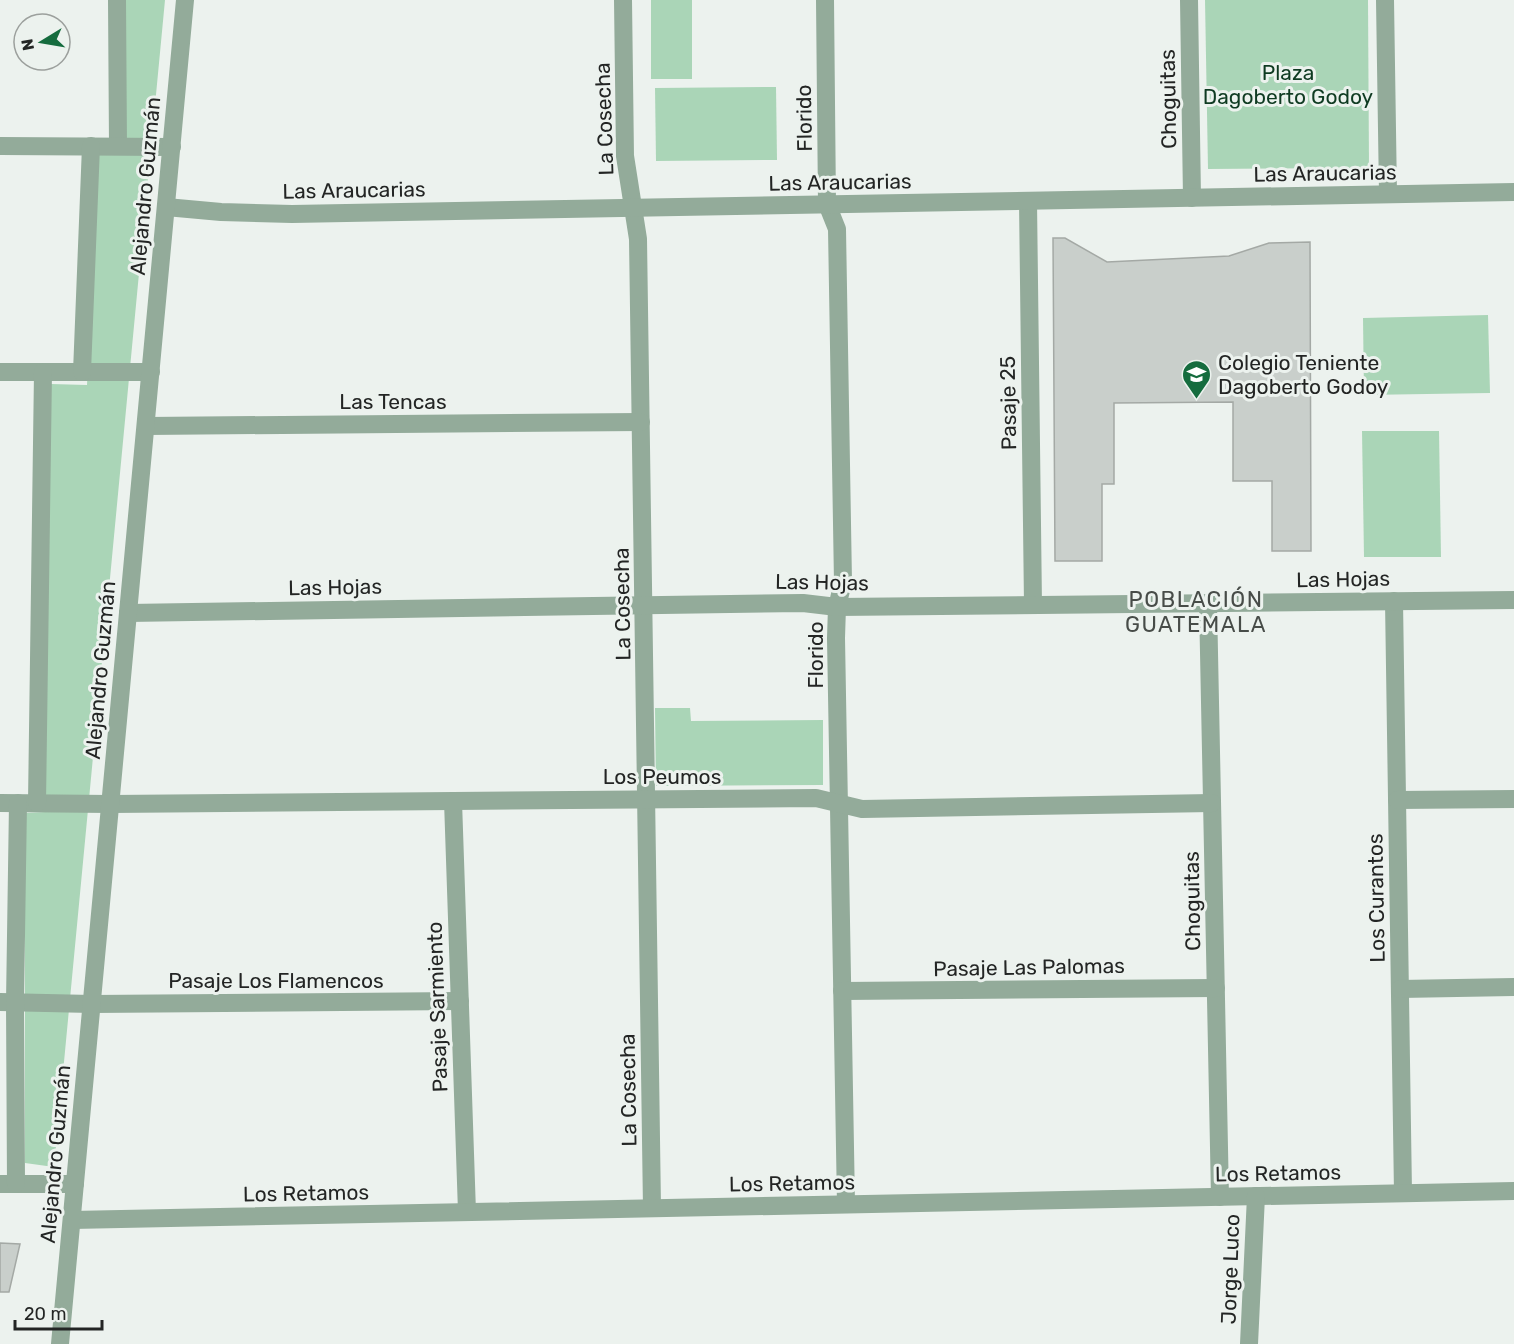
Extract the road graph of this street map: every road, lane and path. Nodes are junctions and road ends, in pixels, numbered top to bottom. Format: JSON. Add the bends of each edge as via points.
{"nodes":[{"id":1,"x":117,"y":0,"type":"edge"},
{"id":2,"x":185,"y":0,"type":"edge"},
{"id":3,"x":623,"y":0,"type":"edge"},
{"id":4,"x":825,"y":0,"type":"edge"},
{"id":5,"x":1189,"y":0,"type":"edge"},
{"id":6,"x":1385,"y":0,"type":"edge"},
{"id":7,"x":0,"y":146,"type":"edge"},
{"id":8,"x":91,"y":146,"type":"junction"},
{"id":9,"x":118,"y":146,"type":"junction"},
{"id":10,"x":172,"y":147,"type":"junction"},
{"id":11,"x":1514,"y":192,"type":"edge"},
{"id":12,"x":1388,"y":194,"type":"junction"},
{"id":13,"x":1192,"y":198,"type":"junction"},
{"id":14,"x":1028,"y":201,"type":"junction"},
{"id":15,"x":827,"y":204,"type":"junction"},
{"id":16,"x":166,"y":207,"type":"junction"},
{"id":17,"x":632,"y":208,"type":"junction"},
{"id":18,"x":0,"y":372,"type":"edge"},
{"id":19,"x":43,"y":372,"type":"junction"},
{"id":20,"x":82,"y":372,"type":"junction"},
{"id":21,"x":151,"y":372,"type":"junction"},
{"id":22,"x":641,"y":422,"type":"junction"},
{"id":23,"x":146,"y":426,"type":"junction"},
{"id":24,"x":1514,"y":600,"type":"edge"},
{"id":25,"x":1394,"y":601,"type":"junction"},
{"id":26,"x":1208,"y":603,"type":"junction"},
{"id":27,"x":645,"y":604,"type":"junction"},
{"id":28,"x":1033,"y":605,"type":"junction"},
{"id":29,"x":837,"y":607,"type":"junction"},
{"id":30,"x":128,"y":613,"type":"junction"},
{"id":31,"x":647,"y":799,"type":"junction"},
{"id":32,"x":1514,"y":799,"type":"edge"},
{"id":33,"x":1397,"y":800,"type":"junction"},
{"id":34,"x":453,"y":801,"type":"junction"},
{"id":35,"x":9,"y":803,"type":"edge"},
{"id":36,"x":37,"y":803,"type":"junction"},
{"id":37,"x":839,"y":803,"type":"junction"},
{"id":38,"x":1212,"y":803,"type":"junction"},
{"id":39,"x":111,"y":804,"type":"junction"},
{"id":40,"x":1514,"y":987,"type":"edge"},
{"id":41,"x":1216,"y":988,"type":"junction"},
{"id":42,"x":1400,"y":989,"type":"junction"},
{"id":43,"x":842,"y":991,"type":"junction"},
{"id":44,"x":459,"y":1001,"type":"junction"},
{"id":45,"x":7,"y":1002,"type":"edge"},
{"id":46,"x":92,"y":1004,"type":"junction"},
{"id":47,"x":8,"y":1184,"type":"edge"},
{"id":48,"x":75,"y":1185,"type":"junction"},
{"id":49,"x":1514,"y":1191,"type":"edge"},
{"id":50,"x":1404,"y":1193,"type":"junction"},
{"id":51,"x":1256,"y":1196,"type":"junction"},
{"id":52,"x":1220,"y":1197,"type":"junction"},
{"id":53,"x":846,"y":1204,"type":"junction"},
{"id":54,"x":652,"y":1208,"type":"junction"},
{"id":55,"x":467,"y":1212,"type":"junction"},
{"id":56,"x":72,"y":1220,"type":"junction"},
{"id":57,"x":60,"y":1344,"type":"edge"},
{"id":58,"x":1249,"y":1344,"type":"edge"}],
"edges":[{"from":1,"to":9,"type":"street","name":"Alejandro Guzmán"},
{"from":2,"to":10,"type":"street","name":"Alejandro Guzmán"},
{"from":3,"to":17,"type":"street","name":"La Cosecha","via":[[625,156]]},
{"from":4,"to":15,"type":"street","name":"Florido"},
{"from":5,"to":13,"type":"street","name":"Choguitas"},
{"from":6,"to":12,"type":"street"},
{"from":7,"to":8,"type":"street"},
{"from":8,"to":9,"type":"street"},
{"from":8,"to":20,"type":"street"},
{"from":9,"to":10,"type":"street"},
{"from":10,"to":16,"type":"street","name":"Alejandro Guzmán"},
{"from":11,"to":12,"type":"street","name":"Las Araucarias"},
{"from":12,"to":13,"type":"street","name":"Las Araucarias"},
{"from":13,"to":14,"type":"street","name":"Las Araucarias"},
{"from":14,"to":15,"type":"street","name":"Las Araucarias"},
{"from":14,"to":28,"type":"street","name":"Pasaje 25"},
{"from":15,"to":17,"type":"street","name":"Las Araucarias"},
{"from":15,"to":29,"type":"street","name":"Florido","via":[[838,240],[843,582]]},
{"from":16,"to":17,"type":"street","name":"Las Araucarias","via":[[292,214]]},
{"from":16,"to":21,"type":"street","name":"Alejandro Guzmán"},
{"from":17,"to":22,"type":"street","name":"La Cosecha","via":[[638,239]]},
{"from":18,"to":19,"type":"street"},
{"from":19,"to":20,"type":"street"},
{"from":19,"to":36,"type":"street"},
{"from":20,"to":21,"type":"street"},
{"from":21,"to":23,"type":"street","name":"Alejandro Guzmán"},
{"from":22,"to":23,"type":"street","name":"Las Tencas"},
{"from":22,"to":27,"type":"street","name":"La Cosecha"},
{"from":23,"to":30,"type":"street","name":"Alejandro Guzmán"},
{"from":24,"to":25,"type":"street","name":"Las Hojas"},
{"from":25,"to":26,"type":"street","name":"Las Hojas"},
{"from":25,"to":33,"type":"street","name":"Los Curantos"},
{"from":26,"to":28,"type":"street","name":"Las Hojas"},
{"from":26,"to":38,"type":"street","name":"Choguitas"},
{"from":27,"to":29,"type":"street","name":"Las Hojas","via":[[803,603]]},
{"from":27,"to":30,"type":"street","name":"Las Hojas"},
{"from":27,"to":31,"type":"street","name":"La Cosecha"},
{"from":28,"to":29,"type":"street","name":"Las Hojas"},
{"from":29,"to":37,"type":"street","name":"Florido"},
{"from":30,"to":39,"type":"street","name":"Alejandro Guzmán"},
{"from":31,"to":34,"type":"street","name":"Los Peumos"},
{"from":31,"to":37,"type":"street","name":"Los Peumos","via":[[816,798]]},
{"from":31,"to":54,"type":"street","name":"La Cosecha"},
{"from":32,"to":33,"type":"street"},
{"from":33,"to":42,"type":"street","name":"Los Curantos"},
{"from":34,"to":39,"type":"street","name":"Los Peumos"},
{"from":34,"to":44,"type":"street","name":"Pasaje Sarmiento"},
{"from":35,"to":36,"type":"street","name":"Los Peumos"},
{"from":35,"to":45,"type":"street","name":"Alejandro Guzmán"},
{"from":36,"to":39,"type":"street","name":"Los Peumos"},
{"from":37,"to":38,"type":"street","name":"Los Peumos","via":[[862,809]]},
{"from":37,"to":43,"type":"street","name":"Florido"},
{"from":38,"to":41,"type":"street","name":"Choguitas"},
{"from":39,"to":46,"type":"street","name":"Alejandro Guzmán"},
{"from":40,"to":42,"type":"street"},
{"from":41,"to":43,"type":"street","name":"Pasaje Las Palomas"},
{"from":41,"to":52,"type":"street","name":"Choguitas"},
{"from":42,"to":50,"type":"street","name":"Los Curantos"},
{"from":43,"to":53,"type":"street","name":"Florido"},
{"from":44,"to":46,"type":"street","name":"Pasaje Los Flamencos"},
{"from":44,"to":55,"type":"street","name":"Pasaje Sarmiento"},
{"from":45,"to":46,"type":"street","name":"Pasaje Los Flamencos"},
{"from":45,"to":47,"type":"street","name":"Alejandro Guzmán"},
{"from":46,"to":48,"type":"street","name":"Alejandro Guzmán"},
{"from":47,"to":48,"type":"street"},
{"from":48,"to":56,"type":"street","name":"Alejandro Guzmán"},
{"from":49,"to":50,"type":"street","name":"Los Retamos"},
{"from":50,"to":51,"type":"street","name":"Los Retamos"},
{"from":51,"to":52,"type":"street","name":"Los Retamos"},
{"from":51,"to":58,"type":"street","name":"Jorge Luco"},
{"from":52,"to":53,"type":"street","name":"Los Retamos"},
{"from":53,"to":54,"type":"street","name":"Los Retamos"},
{"from":54,"to":55,"type":"street","name":"Los Retamos"},
{"from":55,"to":56,"type":"street","name":"Los Retamos"},
{"from":56,"to":57,"type":"street","name":"Alejandro Guzmán"}]}
